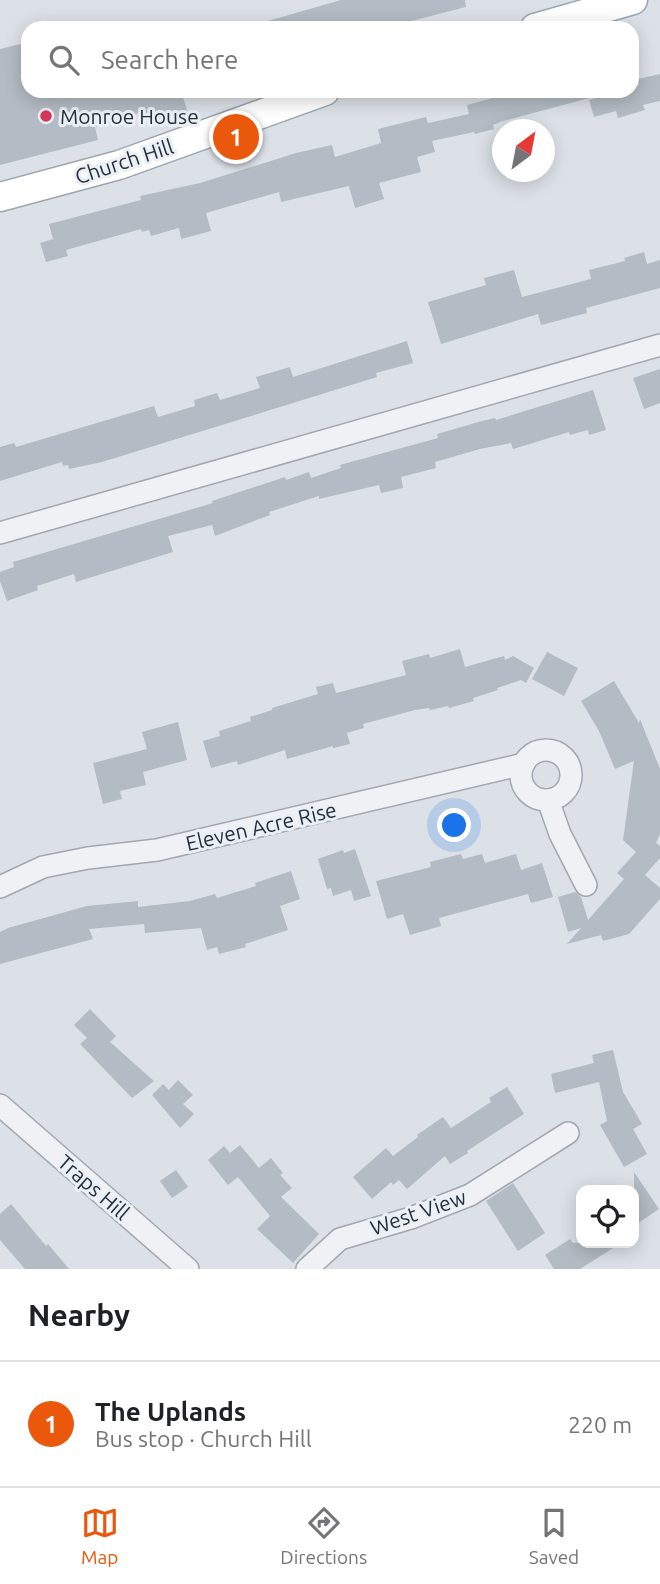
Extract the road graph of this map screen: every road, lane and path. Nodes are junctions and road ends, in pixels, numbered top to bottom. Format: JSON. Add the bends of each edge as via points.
{"nodes":[{"id":1,"x":633,"y":0,"type":"edge"},
{"id":2,"x":560,"y":21,"type":"edge"},
{"id":3,"x":306,"y":98,"type":"edge"},
{"id":4,"x":0,"y":197,"type":"edge"},
{"id":5,"x":660,"y":345,"type":"edge"},
{"id":6,"x":0,"y":533,"type":"edge"},
{"id":7,"x":524,"y":764,"type":"junction"},
{"id":8,"x":548,"y":800,"type":"junction"},
{"id":9,"x":586,"y":885,"type":"dead end"},
{"id":10,"x":0,"y":887,"type":"edge"},
{"id":11,"x":0,"y":1105,"type":"edge"},
{"id":12,"x":568,"y":1133,"type":"dead end"},
{"id":13,"x":188,"y":1269,"type":"edge"},
{"id":14,"x":307,"y":1269,"type":"edge"}],
"edges":[{"from":1,"to":2,"type":"main road"},
{"from":3,"to":4,"type":"main road","name":"Church Hill","via":[[119,165]]},
{"from":5,"to":6,"type":"street"},
{"from":7,"to":8,"type":"street","via":[[526,789]]},
{"from":7,"to":8,"type":"street","via":[[542,751],[564,758],[571,773],[568,788]]},
{"from":7,"to":10,"type":"street","name":"Eleven Acre Rise","via":[[158,850],[43,867]]},
{"from":8,"to":9,"type":"street"},
{"from":11,"to":13,"type":"street","name":"Traps Hill"},
{"from":12,"to":14,"type":"street","name":"West View","via":[[470,1195],[340,1239]]}]}
